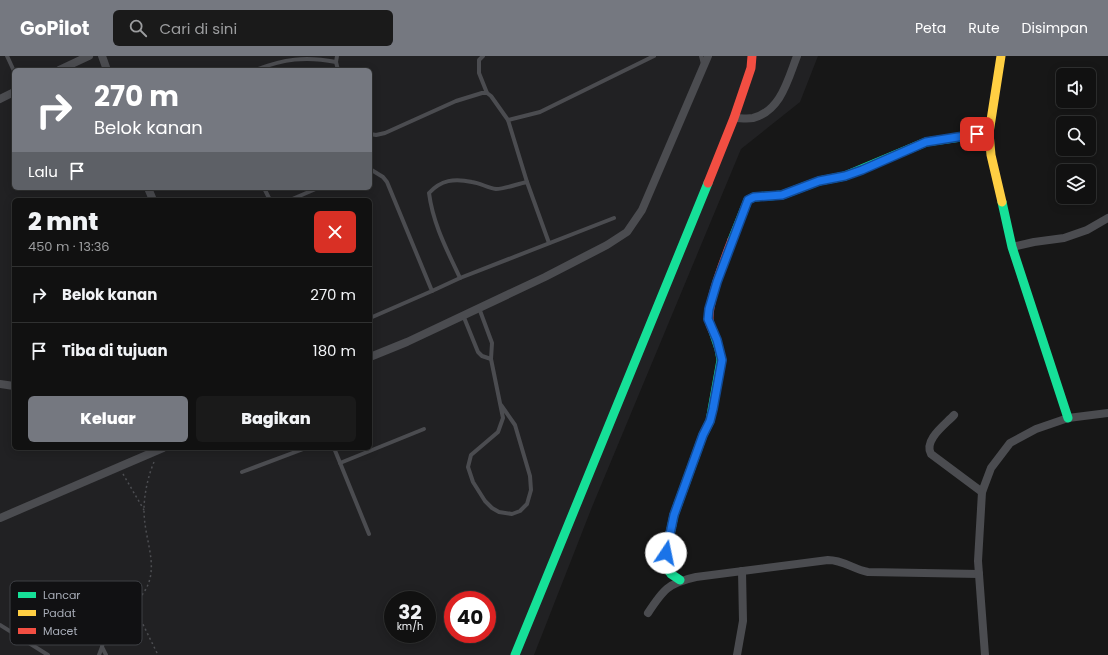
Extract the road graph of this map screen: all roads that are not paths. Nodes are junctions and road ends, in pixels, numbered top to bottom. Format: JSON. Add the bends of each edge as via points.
{"nodes":[{"id":1,"x":8,"y":56,"type":"edge"},
{"id":2,"x":89,"y":56,"type":"edge"},
{"id":3,"x":102,"y":56,"type":"edge"},
{"id":4,"x":336,"y":56,"type":"edge"},
{"id":5,"x":483,"y":56,"type":"edge"},
{"id":6,"x":654,"y":56,"type":"edge"},
{"id":7,"x":701,"y":56,"type":"edge"},
{"id":8,"x":708,"y":56,"type":"edge"},
{"id":9,"x":752,"y":56,"type":"edge"},
{"id":10,"x":797,"y":56,"type":"edge"},
{"id":11,"x":1001,"y":56,"type":"edge"},
{"id":12,"x":336,"y":62,"type":"junction"},
{"id":13,"x":704,"y":67,"type":"junction"},
{"id":14,"x":13,"y":68,"type":"edge"},
{"id":15,"x":63,"y":68,"type":"edge"},
{"id":16,"x":107,"y":68,"type":"edge"},
{"id":17,"x":260,"y":68,"type":"edge"},
{"id":18,"x":338,"y":68,"type":"edge"},
{"id":19,"x":12,"y":93,"type":"edge"},
{"id":20,"x":488,"y":93,"type":"junction"},
{"id":21,"x":0,"y":99,"type":"edge"},
{"id":22,"x":734,"y":118,"type":"junction"},
{"id":23,"x":508,"y":120,"type":"junction"},
{"id":24,"x":372,"y":134,"type":"edge"},
{"id":25,"x":989,"y":134,"type":"junction"},
{"id":26,"x":372,"y":170,"type":"edge"},
{"id":27,"x":527,"y":182,"type":"junction"},
{"id":28,"x":313,"y":190,"type":"edge"},
{"id":29,"x":295,"y":198,"type":"edge"},
{"id":30,"x":614,"y":218,"type":"dead end"},
{"id":31,"x":1108,"y":218,"type":"edge"},
{"id":32,"x":549,"y":243,"type":"junction"},
{"id":33,"x":1012,"y":247,"type":"junction"},
{"id":34,"x":460,"y":278,"type":"junction"},
{"id":35,"x":432,"y":291,"type":"junction"},
{"id":36,"x":479,"y":308,"type":"junction"},
{"id":37,"x":463,"y":315,"type":"junction"},
{"id":38,"x":372,"y":317,"type":"edge"},
{"id":39,"x":372,"y":356,"type":"edge"},
{"id":40,"x":491,"y":359,"type":"junction"},
{"id":41,"x":0,"y":384,"type":"edge"},
{"id":42,"x":12,"y":386,"type":"edge"},
{"id":43,"x":501,"y":405,"type":"junction"},
{"id":44,"x":1108,"y":413,"type":"edge"},
{"id":45,"x":954,"y":415,"type":"dead end"},
{"id":46,"x":1068,"y":418,"type":"junction"},
{"id":47,"x":424,"y":428,"type":"dead end"},
{"id":48,"x":158,"y":450,"type":"edge"},
{"id":49,"x":301,"y":450,"type":"edge"},
{"id":50,"x":335,"y":450,"type":"edge"},
{"id":51,"x":371,"y":450,"type":"edge"},
{"id":52,"x":372,"y":450,"type":"edge"},
{"id":53,"x":340,"y":463,"type":"junction"},
{"id":54,"x":242,"y":472,"type":"dead end"},
{"id":55,"x":982,"y":492,"type":"junction"},
{"id":56,"x":0,"y":518,"type":"edge"},
{"id":57,"x":369,"y":534,"type":"dead end"},
{"id":58,"x":742,"y":571,"type":"junction"},
{"id":59,"x":979,"y":574,"type":"junction"},
{"id":60,"x":680,"y":580,"type":"junction"},
{"id":61,"x":648,"y":613,"type":"dead end"},
{"id":62,"x":0,"y":625,"type":"edge"},
{"id":63,"x":10,"y":631,"type":"edge"},
{"id":64,"x":32,"y":645,"type":"edge"},
{"id":65,"x":102,"y":647,"type":"joint"},
{"id":66,"x":48,"y":655,"type":"edge"},
{"id":67,"x":99,"y":655,"type":"edge"},
{"id":68,"x":106,"y":655,"type":"edge"},
{"id":69,"x":515,"y":655,"type":"edge"},
{"id":70,"x":737,"y":655,"type":"edge"},
{"id":71,"x":985,"y":655,"type":"edge"}],
"edges":[{"from":1,"to":14,"type":"lane"},
{"from":2,"to":15,"type":"street"},
{"from":3,"to":16,"type":"street"},
{"from":4,"to":12,"type":"lane"},
{"from":5,"to":20,"type":"lane","via":[[479,60],[479,73]]},
{"from":6,"to":23,"type":"lane","via":[[540,112]]},
{"from":7,"to":13,"type":"lane"},
{"from":8,"to":13,"type":"street"},
{"from":9,"to":22,"type":"street","via":[[751,68]]},
{"from":10,"to":22,"type":"street","via":[[781,97],[768,111],[753,118]]},
{"from":11,"to":25,"type":"street"},
{"from":12,"to":17,"type":"lane","via":[[298,57],[280,60]]},
{"from":12,"to":18,"type":"lane"},
{"from":13,"to":36,"type":"street","via":[[642,210],[627,232],[545,277]]},
{"from":19,"to":21,"type":"street"},
{"from":20,"to":23,"type":"lane"},
{"from":20,"to":24,"type":"lane","via":[[456,101],[385,133]]},
{"from":22,"to":69,"type":"street"},
{"from":23,"to":27,"type":"lane"},
{"from":25,"to":33,"type":"street","via":[[991,155]]},
{"from":25,"to":60,"type":"street","via":[[926,142],[845,176],[819,181],[782,195],[754,197],[748,200],[709,309],[708,319],[722,360],[710,421],[674,515],[666,553],[667,568]]},
{"from":26,"to":35,"type":"lane","via":[[387,182]]},
{"from":27,"to":32,"type":"lane"},
{"from":27,"to":34,"type":"lane","via":[[497,189],[472,182],[448,181],[437,185],[429,193],[437,229]]},
{"from":28,"to":29,"type":"lane"},
{"from":30,"to":32,"type":"lane"},
{"from":31,"to":33,"type":"street","via":[[1087,230],[1064,238]]},
{"from":32,"to":34,"type":"lane"},
{"from":33,"to":46,"type":"street"},
{"from":34,"to":35,"type":"lane"},
{"from":35,"to":38,"type":"lane"},
{"from":36,"to":37,"type":"street"},
{"from":36,"to":40,"type":"lane","via":[[492,343]]},
{"from":37,"to":39,"type":"street"},
{"from":37,"to":40,"type":"lane","via":[[478,352]]},
{"from":40,"to":43,"type":"lane"},
{"from":41,"to":42,"type":"street"},
{"from":43,"to":43,"type":"lane","via":[[501,426],[471,455],[468,467],[484,501],[499,512],[512,514],[527,504],[531,490],[530,476],[515,425]]},
{"from":44,"to":46,"type":"street"},
{"from":45,"to":55,"type":"street","via":[[930,442],[929,451]]},
{"from":46,"to":55,"type":"street","via":[[1036,429],[1010,443],[991,468]]},
{"from":47,"to":52,"type":"lane"},
{"from":48,"to":56,"type":"street"},
{"from":49,"to":54,"type":"lane"},
{"from":50,"to":53,"type":"lane"},
{"from":51,"to":53,"type":"lane"},
{"from":53,"to":57,"type":"lane"},
{"from":55,"to":59,"type":"street"},
{"from":58,"to":59,"type":"street","via":[[836,560],[868,572]]},
{"from":58,"to":60,"type":"street"},
{"from":58,"to":70,"type":"street","via":[[743,621]]},
{"from":59,"to":71,"type":"street"},
{"from":60,"to":61,"type":"street","via":[[661,594]]},
{"from":62,"to":63,"type":"lane"},
{"from":64,"to":66,"type":"lane"},
{"from":65,"to":67,"type":"lane"},
{"from":65,"to":68,"type":"lane"}]}
